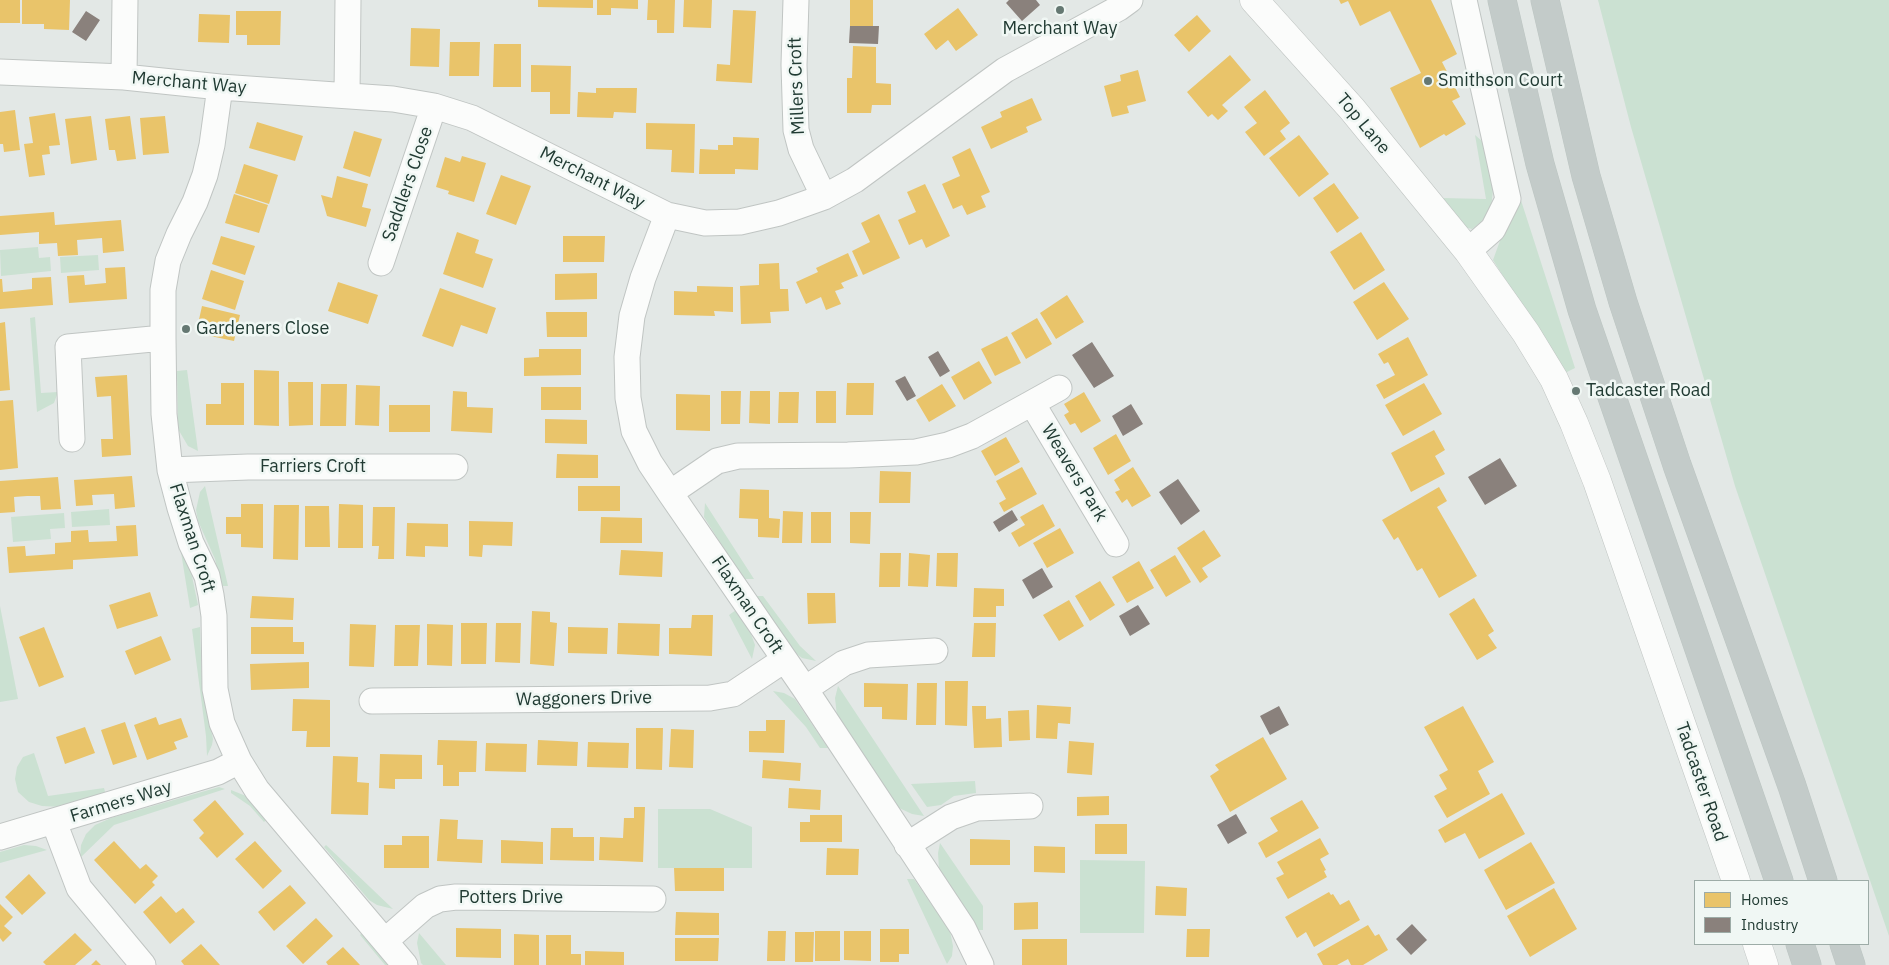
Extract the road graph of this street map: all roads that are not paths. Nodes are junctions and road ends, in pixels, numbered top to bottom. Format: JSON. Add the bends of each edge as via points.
{"nodes":[{"id":1,"x":125,"y":0,"type":"edge"},
{"id":2,"x":348,"y":0,"type":"edge"},
{"id":3,"x":796,"y":0,"type":"edge"},
{"id":4,"x":1130,"y":0,"type":"edge"},
{"id":5,"x":1254,"y":0,"type":"edge"},
{"id":6,"x":1464,"y":0,"type":"edge"},
{"id":7,"x":1502,"y":0,"type":"edge"},
{"id":8,"x":1545,"y":0,"type":"edge"},
{"id":9,"x":0,"y":72,"type":"edge"},
{"id":10,"x":124,"y":77,"type":"junction"},
{"id":11,"x":220,"y":87,"type":"junction"},
{"id":12,"x":347,"y":95,"type":"junction"},
{"id":13,"x":434,"y":106,"type":"junction"},
{"id":14,"x":824,"y":197,"type":"junction"},
{"id":15,"x":667,"y":215,"type":"junction"},
{"id":16,"x":1468,"y":252,"type":"junction"},
{"id":17,"x":381,"y":263,"type":"dead end"},
{"id":18,"x":162,"y":338,"type":"junction"},
{"id":19,"x":1059,"y":388,"type":"dead end"},
{"id":20,"x":1032,"y":403,"type":"junction"},
{"id":21,"x":72,"y":439,"type":"dead end"},
{"id":22,"x":455,"y":467,"type":"dead end"},
{"id":23,"x":170,"y":470,"type":"junction"},
{"id":24,"x":670,"y":493,"type":"junction"},
{"id":25,"x":1116,"y":544,"type":"dead end"},
{"id":26,"x":935,"y":651,"type":"dead end"},
{"id":27,"x":784,"y":660,"type":"junction"},
{"id":28,"x":805,"y":689,"type":"junction"},
{"id":29,"x":372,"y":701,"type":"dead end"},
{"id":30,"x":239,"y":760,"type":"junction"},
{"id":31,"x":1030,"y":806,"type":"dead end"},
{"id":32,"x":54,"y":822,"type":"junction"},
{"id":33,"x":0,"y":837,"type":"edge"},
{"id":34,"x":907,"y":845,"type":"junction"},
{"id":35,"x":1736,"y":880,"type":"edge"},
{"id":36,"x":1779,"y":880,"type":"edge"},
{"id":37,"x":1823,"y":880,"type":"edge"},
{"id":38,"x":653,"y":899,"type":"dead end"},
{"id":39,"x":384,"y":941,"type":"junction"},
{"id":40,"x":1757,"y":945,"type":"edge"},
{"id":41,"x":1800,"y":945,"type":"edge"},
{"id":42,"x":1844,"y":945,"type":"edge"},
{"id":43,"x":143,"y":965,"type":"edge"},
{"id":44,"x":405,"y":965,"type":"edge"},
{"id":45,"x":981,"y":965,"type":"edge"},
{"id":46,"x":1764,"y":965,"type":"edge"},
{"id":47,"x":1807,"y":965,"type":"edge"},
{"id":48,"x":1851,"y":965,"type":"edge"}],
"edges":[{"from":1,"to":10,"type":"street"},
{"from":2,"to":12,"type":"street"},
{"from":3,"to":14,"type":"street","name":"Millers Croft","via":[[796,130],[801,149]]},
{"from":4,"to":14,"type":"street","name":"Merchant Way","via":[[1005,70],[855,180]]},
{"from":5,"to":16,"type":"street","name":"Top Lane","via":[[1352,109]]},
{"from":6,"to":16,"type":"street","via":[[1508,199],[1493,229]]},
{"from":7,"to":36,"type":"highway","via":[[1540,164],[1582,310]]},
{"from":8,"to":37,"type":"highway","via":[[1586,176],[1623,302]]},
{"from":9,"to":10,"type":"street","name":"Merchant Way"},
{"from":10,"to":11,"type":"street","name":"Merchant Way"},
{"from":11,"to":12,"type":"street","name":"Merchant Way"},
{"from":11,"to":18,"type":"street","name":"Flaxman Croft","via":[[206,175],[168,261]]},
{"from":12,"to":13,"type":"street","name":"Merchant Way"},
{"from":13,"to":15,"type":"street","name":"Merchant Way","via":[[472,118]]},
{"from":13,"to":17,"type":"street","name":"Saddlers Close"},
{"from":14,"to":15,"type":"street","name":"Merchant Way","via":[[740,222],[705,223]]},
{"from":15,"to":24,"type":"street","name":"Flaxman Croft","via":[[632,316],[628,398],[634,431]]},
{"from":16,"to":35,"type":"street","name":"Tadcaster Road","via":[[1537,350],[1574,423]]},
{"from":18,"to":21,"type":"street","via":[[68,346]]},
{"from":18,"to":23,"type":"street","name":"Flaxman Croft","via":[[164,414]]},
{"from":19,"to":20,"type":"street"},
{"from":20,"to":24,"type":"street","via":[[972,436],[948,445],[916,452],[738,456],[717,461]]},
{"from":20,"to":25,"type":"street","name":"Weavers Park"},
{"from":22,"to":23,"type":"street","name":"Farriers Croft","via":[[248,466]]},
{"from":23,"to":30,"type":"street","name":"Flaxman Croft","via":[[192,543],[207,576],[214,616],[215,689],[222,723]]},
{"from":24,"to":27,"type":"street","name":"Flaxman Croft"},
{"from":26,"to":28,"type":"street","via":[[868,655],[844,663]]},
{"from":27,"to":28,"type":"street","name":"Flaxman Croft"},
{"from":27,"to":29,"type":"street","name":"Waggoners Drive","via":[[733,694],[710,698]]},
{"from":28,"to":34,"type":"street","name":"Flaxman Croft"},
{"from":30,"to":32,"type":"street","name":"Farmers Way","via":[[218,772]]},
{"from":30,"to":39,"type":"street","name":"Flaxman Croft","via":[[257,790]]},
{"from":31,"to":34,"type":"street","via":[[976,808],[951,817]]},
{"from":32,"to":33,"type":"street","name":"Farmers Way"},
{"from":32,"to":43,"type":"street","via":[[79,888]]},
{"from":34,"to":45,"type":"street","name":"Flaxman Croft","via":[[963,928]]},
{"from":38,"to":39,"type":"street","name":"Potters Drive","via":[[440,899],[425,906]]},
{"from":39,"to":44,"type":"street","name":"Flaxman Croft"},
{"from":40,"to":46,"type":"street"},
{"from":41,"to":47,"type":"highway"},
{"from":42,"to":48,"type":"highway"}]}
